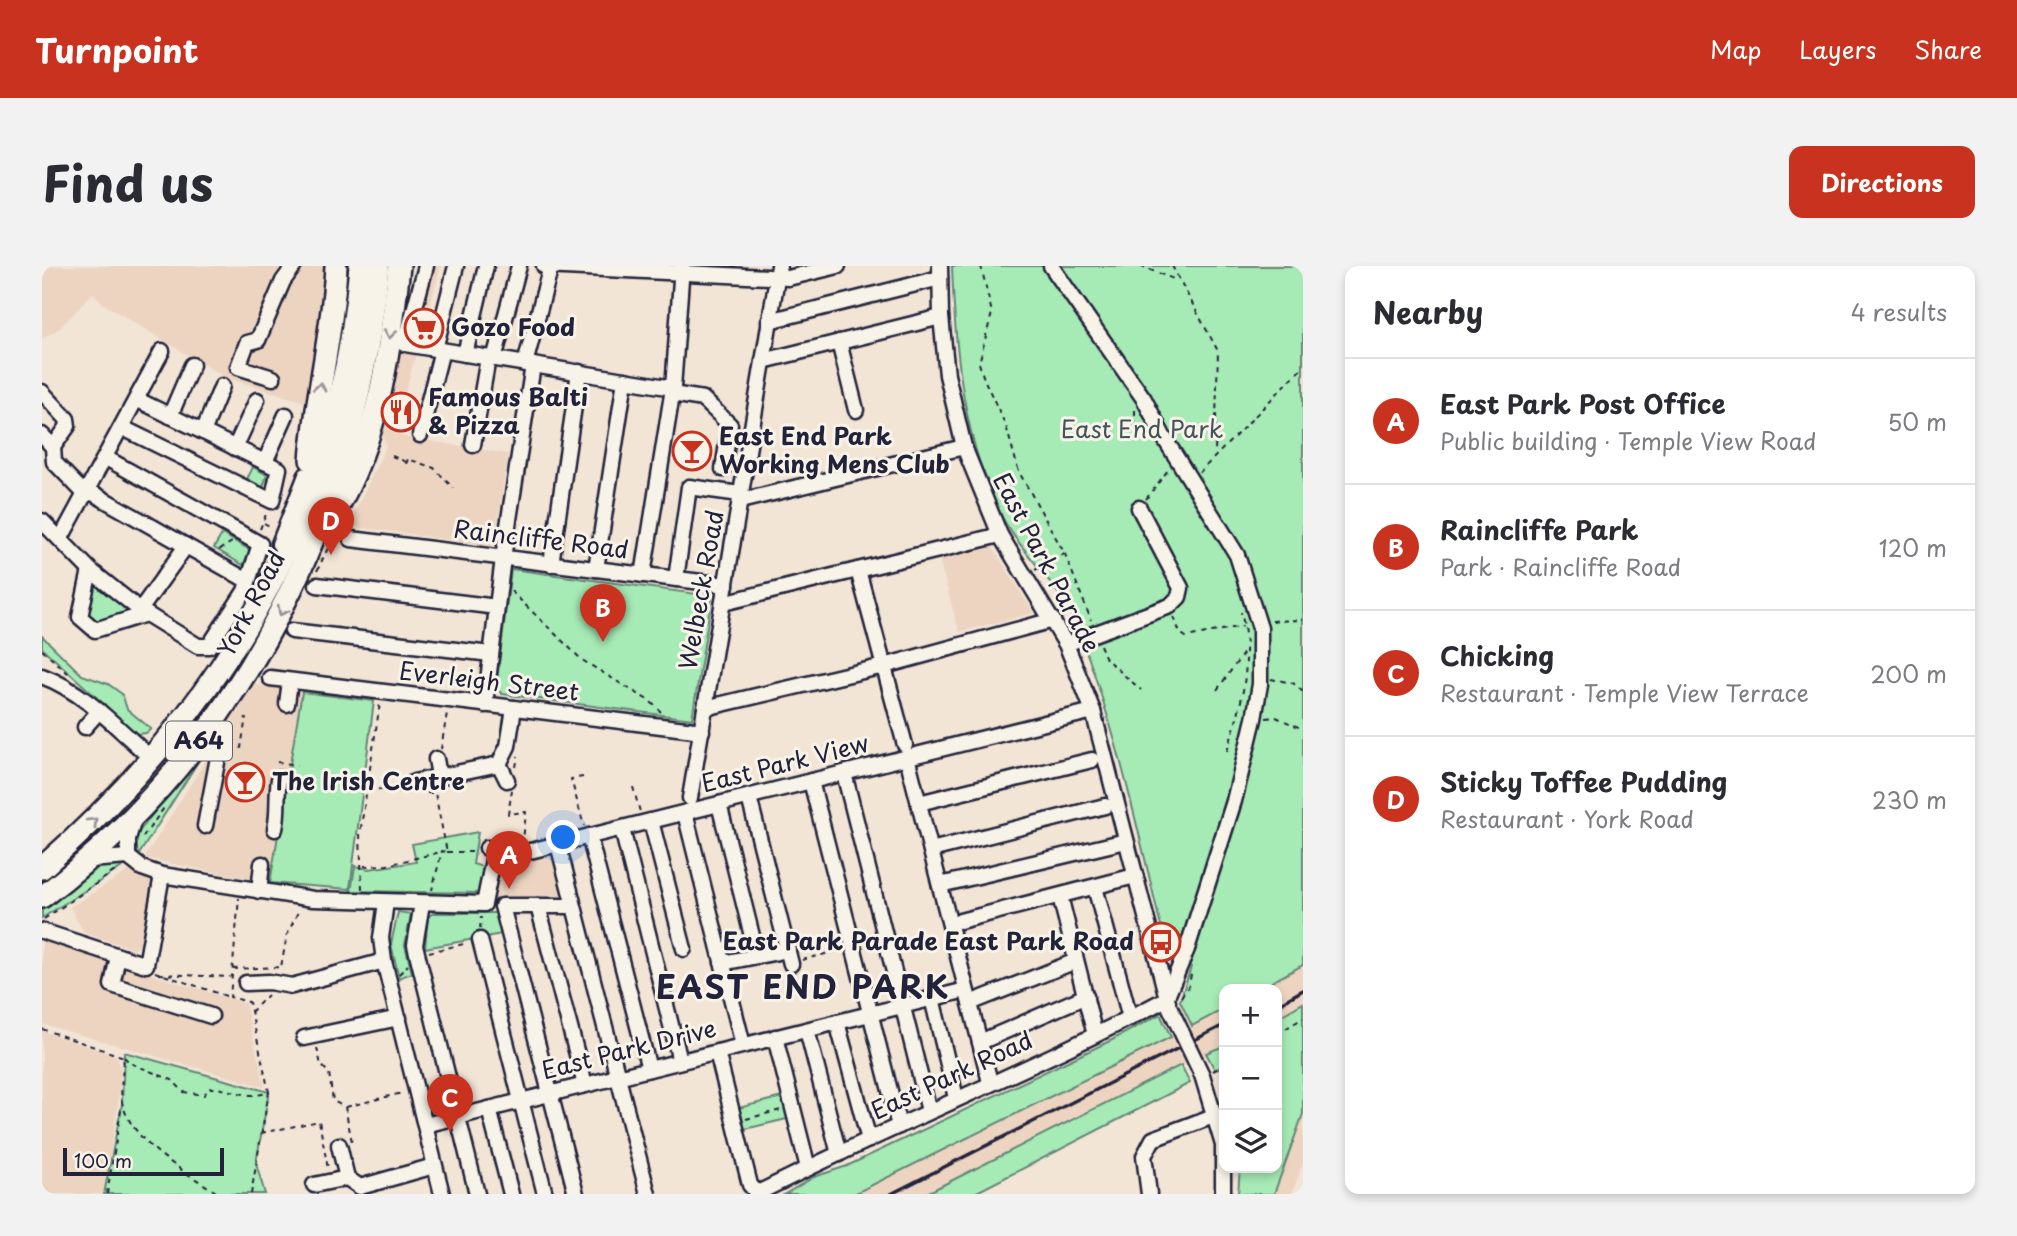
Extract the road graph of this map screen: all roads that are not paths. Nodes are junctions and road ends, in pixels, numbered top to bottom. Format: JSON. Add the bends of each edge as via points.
{"nodes":[{"id":1,"x":295,"y":266,"type":"edge"},
{"id":2,"x":336,"y":266,"type":"edge"},
{"id":3,"x":360,"y":266,"type":"edge"},
{"id":4,"x":378,"y":266,"type":"edge"},
{"id":5,"x":399,"y":266,"type":"edge"},
{"id":6,"x":426,"y":266,"type":"edge"},
{"id":7,"x":456,"y":266,"type":"edge"},
{"id":8,"x":486,"y":266,"type":"edge"},
{"id":9,"x":519,"y":266,"type":"edge"},
{"id":10,"x":544,"y":266,"type":"edge"},
{"id":11,"x":551,"y":266,"type":"edge"},
{"id":12,"x":838,"y":266,"type":"edge"},
{"id":13,"x":1051,"y":266,"type":"edge"},
{"id":14,"x":681,"y":269,"type":"edge"},
{"id":15,"x":778,"y":272,"type":"edge"},
{"id":16,"x":940,"y":272,"type":"edge"},
{"id":17,"x":941,"y":317,"type":"junction"},
{"id":18,"x":769,"y":321,"type":"junction"},
{"id":19,"x":839,"y":342,"type":"junction"},
{"id":20,"x":439,"y":350,"type":"junction"},
{"id":21,"x":162,"y":351,"type":"dead end"},
{"id":22,"x":465,"y":354,"type":"junction"},
{"id":23,"x":491,"y":358,"type":"junction"},
{"id":24,"x":763,"y":361,"type":"junction"},
{"id":25,"x":529,"y":364,"type":"junction"},
{"id":26,"x":192,"y":365,"type":"dead end"},
{"id":27,"x":579,"y":372,"type":"junction"},
{"id":28,"x":273,"y":379,"type":"dead end"},
{"id":29,"x":625,"y":380,"type":"junction"},
{"id":30,"x":222,"y":386,"type":"dead end"},
{"id":31,"x":672,"y":391,"type":"junction"},
{"id":32,"x":42,"y":392,"type":"edge"},
{"id":33,"x":138,"y":400,"type":"junction"},
{"id":34,"x":257,"y":400,"type":"dead end"},
{"id":35,"x":856,"y":410,"type":"dead end"},
{"id":36,"x":286,"y":415,"type":"dead end"},
{"id":37,"x":170,"y":416,"type":"junction"},
{"id":38,"x":342,"y":423,"type":"junction"},
{"id":39,"x":123,"y":428,"type":"junction"},
{"id":40,"x":203,"y":432,"type":"junction"},
{"id":41,"x":42,"y":435,"type":"edge"},
{"id":42,"x":420,"y":435,"type":"dead end"},
{"id":43,"x":473,"y":445,"type":"dead end"},
{"id":44,"x":53,"y":447,"type":"junction"},
{"id":45,"x":964,"y":447,"type":"junction"},
{"id":46,"x":236,"y":448,"type":"junction"},
{"id":47,"x":106,"y":458,"type":"junction"},
{"id":48,"x":311,"y":463,"type":"junction"},
{"id":49,"x":272,"y":466,"type":"junction"},
{"id":50,"x":723,"y":469,"type":"dead end"},
{"id":51,"x":87,"y":493,"type":"junction"},
{"id":52,"x":740,"y":497,"type":"junction"},
{"id":53,"x":307,"y":504,"type":"junction"},
{"id":54,"x":1139,"y":508,"type":"road end"},
{"id":55,"x":42,"y":521,"type":"edge"},
{"id":56,"x":1000,"y":535,"type":"junction"},
{"id":57,"x":61,"y":538,"type":"junction"},
{"id":58,"x":342,"y":538,"type":"road end"},
{"id":59,"x":186,"y":546,"type":"junction"},
{"id":60,"x":322,"y":554,"type":"junction"},
{"id":61,"x":503,"y":558,"type":"junction"},
{"id":62,"x":551,"y":564,"type":"junction"},
{"id":63,"x":90,"y":569,"type":"junction"},
{"id":64,"x":596,"y":569,"type":"junction"},
{"id":65,"x":858,"y":570,"type":"junction"},
{"id":66,"x":643,"y":575,"type":"junction"},
{"id":67,"x":677,"y":579,"type":"junction"},
{"id":68,"x":248,"y":580,"type":"junction"},
{"id":69,"x":317,"y":585,"type":"dead end"},
{"id":70,"x":726,"y":585,"type":"junction"},
{"id":71,"x":723,"y":603,"type":"junction"},
{"id":72,"x":497,"y":607,"type":"junction"},
{"id":73,"x":143,"y":612,"type":"junction"},
{"id":74,"x":254,"y":614,"type":"junction"},
{"id":75,"x":1053,"y":620,"type":"junction"},
{"id":76,"x":292,"y":631,"type":"dead end"},
{"id":77,"x":1066,"y":644,"type":"junction"},
{"id":78,"x":491,"y":654,"type":"junction"},
{"id":79,"x":884,"y":666,"type":"junction"},
{"id":80,"x":42,"y":676,"type":"edge"},
{"id":81,"x":270,"y":678,"type":"dead end"},
{"id":82,"x":290,"y":681,"type":"junction"},
{"id":83,"x":287,"y":704,"type":"dead end"},
{"id":84,"x":485,"y":705,"type":"junction"},
{"id":85,"x":514,"y":708,"type":"junction"},
{"id":86,"x":705,"y":708,"type":"junction"},
{"id":87,"x":1093,"y":710,"type":"junction"},
{"id":88,"x":99,"y":711,"type":"junction"},
{"id":89,"x":85,"y":727,"type":"dead end"},
{"id":90,"x":702,"y":731,"type":"junction"},
{"id":91,"x":222,"y":749,"type":"road end"},
{"id":92,"x":906,"y":751,"type":"junction"},
{"id":93,"x":152,"y":759,"type":"junction"},
{"id":94,"x":436,"y":759,"type":"road end"},
{"id":95,"x":1092,"y":761,"type":"dead end"},
{"id":96,"x":499,"y":764,"type":"junction"},
{"id":97,"x":844,"y":773,"type":"junction"},
{"id":98,"x":439,"y":776,"type":"junction"},
{"id":99,"x":279,"y":779,"type":"dead end"},
{"id":100,"x":507,"y":780,"type":"dead end"},
{"id":101,"x":811,"y":781,"type":"junction"},
{"id":102,"x":415,"y":789,"type":"road end"},
{"id":103,"x":749,"y":797,"type":"junction"},
{"id":104,"x":690,"y":798,"type":"dead end"},
{"id":105,"x":919,"y":803,"type":"junction"},
{"id":106,"x":719,"y":804,"type":"junction"},
{"id":107,"x":1105,"y":806,"type":"dead end"},
{"id":108,"x":685,"y":813,"type":"junction"},
{"id":109,"x":136,"y":814,"type":"junction"},
{"id":110,"x":647,"y":822,"type":"junction"},
{"id":111,"x":205,"y":826,"type":"dead end"},
{"id":112,"x":275,"y":829,"type":"dead end"},
{"id":113,"x":622,"y":829,"type":"junction"},
{"id":114,"x":587,"y":837,"type":"junction"},
{"id":115,"x":1126,"y":841,"type":"junction"},
{"id":116,"x":558,"y":844,"type":"junction"},
{"id":117,"x":931,"y":850,"type":"junction"},
{"id":118,"x":128,"y":857,"type":"junction"},
{"id":119,"x":90,"y":860,"type":"junction"},
{"id":120,"x":262,"y":864,"type":"dead end"},
{"id":121,"x":42,"y":868,"type":"edge"},
{"id":122,"x":162,"y":874,"type":"junction"},
{"id":123,"x":1135,"y":876,"type":"junction"},
{"id":124,"x":940,"y":885,"type":"junction"},
{"id":125,"x":1095,"y":887,"type":"junction"},
{"id":126,"x":260,"y":891,"type":"junction"},
{"id":127,"x":1060,"y":896,"type":"junction"},
{"id":128,"x":42,"y":897,"type":"edge"},
{"id":129,"x":386,"y":902,"type":"junction"},
{"id":130,"x":426,"y":903,"type":"junction"},
{"id":131,"x":538,"y":906,"type":"junction"},
{"id":132,"x":573,"y":906,"type":"junction"},
{"id":133,"x":960,"y":921,"type":"dead end"},
{"id":134,"x":42,"y":931,"type":"edge"},
{"id":135,"x":480,"y":940,"type":"road end"},
{"id":136,"x":684,"y":949,"type":"dead end"},
{"id":137,"x":118,"y":956,"type":"junction"},
{"id":138,"x":757,"y":956,"type":"junction"},
{"id":139,"x":384,"y":961,"type":"junction"},
{"id":140,"x":1076,"y":961,"type":"junction"},
{"id":141,"x":722,"y":963,"type":"junction"},
{"id":142,"x":246,"y":983,"type":"dead end"},
{"id":143,"x":968,"y":996,"type":"junction"},
{"id":144,"x":1086,"y":996,"type":"junction"},
{"id":145,"x":932,"y":998,"type":"junction"},
{"id":146,"x":1168,"y":1003,"type":"junction"},
{"id":147,"x":901,"y":1006,"type":"junction"},
{"id":148,"x":868,"y":1014,"type":"junction"},
{"id":149,"x":211,"y":1016,"type":"dead end"},
{"id":150,"x":398,"y":1018,"type":"junction"},
{"id":151,"x":1130,"y":1018,"type":"junction"},
{"id":152,"x":837,"y":1022,"type":"junction"},
{"id":153,"x":807,"y":1030,"type":"junction"},
{"id":154,"x":1096,"y":1035,"type":"junction"},
{"id":155,"x":309,"y":1037,"type":"road end"},
{"id":156,"x":775,"y":1037,"type":"junction"},
{"id":157,"x":980,"y":1042,"type":"junction"},
{"id":158,"x":743,"y":1045,"type":"junction"},
{"id":159,"x":717,"y":1052,"type":"junction"},
{"id":160,"x":680,"y":1061,"type":"junction"},
{"id":161,"x":649,"y":1069,"type":"junction"},
{"id":162,"x":618,"y":1077,"type":"junction"},
{"id":163,"x":990,"y":1082,"type":"junction"},
{"id":164,"x":585,"y":1085,"type":"junction"},
{"id":165,"x":552,"y":1093,"type":"junction"},
{"id":166,"x":956,"y":1098,"type":"junction"},
{"id":167,"x":520,"y":1101,"type":"junction"},
{"id":168,"x":489,"y":1109,"type":"junction"},
{"id":169,"x":929,"y":1111,"type":"junction"},
{"id":170,"x":1216,"y":1115,"type":"junction"},
{"id":171,"x":458,"y":1116,"type":"junction"},
{"id":172,"x":425,"y":1125,"type":"junction"},
{"id":173,"x":899,"y":1126,"type":"junction"},
{"id":174,"x":869,"y":1140,"type":"junction"},
{"id":175,"x":339,"y":1145,"type":"road end"},
{"id":176,"x":839,"y":1154,"type":"junction"},
{"id":177,"x":435,"y":1166,"type":"junction"},
{"id":178,"x":808,"y":1168,"type":"junction"},
{"id":179,"x":347,"y":1178,"type":"junction"},
{"id":180,"x":314,"y":1185,"type":"dead end"},
{"id":181,"x":442,"y":1194,"type":"edge"},
{"id":182,"x":477,"y":1194,"type":"edge"},
{"id":183,"x":511,"y":1194,"type":"edge"},
{"id":184,"x":545,"y":1194,"type":"edge"},
{"id":185,"x":576,"y":1194,"type":"edge"},
{"id":186,"x":648,"y":1194,"type":"edge"},
{"id":187,"x":757,"y":1194,"type":"edge"},
{"id":188,"x":1149,"y":1194,"type":"edge"},
{"id":189,"x":1223,"y":1194,"type":"edge"}],
"edges":[{"from":1,"to":28,"type":"street","via":[[282,281],[258,340],[247,343],[239,367]]},
{"from":48,"to":2,"type":"highway","one_way":true,"via":[[314,420],[335,310]]},
{"from":3,"to":38,"type":"highway","name":"York Road","number":"A64"},
{"from":4,"to":38,"type":"highway","name":"York Road","number":"A64","via":[[368,352]]},
{"from":5,"to":60,"type":"highway","one_way":true,"via":[[377,407]]},
{"from":6,"to":20,"type":"street","via":[[405,344]]},
{"from":7,"to":20,"type":"street"},
{"from":8,"to":22,"type":"street"},
{"from":9,"to":23,"type":"street"},
{"from":10,"to":11,"type":"street"},
{"from":11,"to":14,"type":"street"},
{"from":11,"to":25,"type":"street"},
{"from":12,"to":15,"type":"street","via":[[788,278]]},
{"from":13,"to":146,"type":"street","via":[[1144,398],[1237,555],[1260,626],[1254,719],[1234,801]]},
{"from":14,"to":15,"type":"street"},
{"from":14,"to":31,"type":"street"},
{"from":15,"to":18,"type":"street","name":"Welbeck Road"},
{"from":16,"to":17,"type":"street","name":"East Park Parade"},
{"from":16,"to":18,"type":"street"},
{"from":17,"to":19,"type":"street"},
{"from":17,"to":45,"type":"street","name":"East Park Parade","via":[[947,374]]},
{"from":18,"to":24,"type":"street","name":"Welbeck Road"},
{"from":19,"to":24,"type":"street"},
{"from":19,"to":35,"type":"street"},
{"from":20,"to":22,"type":"street"},
{"from":20,"to":42,"type":"street"},
{"from":21,"to":33,"type":"street"},
{"from":22,"to":23,"type":"street"},
{"from":23,"to":25,"type":"street"},
{"from":23,"to":43,"type":"street"},
{"from":24,"to":52,"type":"street","name":"Welbeck Road"},
{"from":25,"to":27,"type":"street"},
{"from":25,"to":61,"type":"street"},
{"from":26,"to":37,"type":"street"},
{"from":27,"to":29,"type":"street"},
{"from":27,"to":62,"type":"street"},
{"from":29,"to":31,"type":"street"},
{"from":29,"to":64,"type":"street"},
{"from":30,"to":40,"type":"street"},
{"from":31,"to":50,"type":"street","via":[[704,399],[730,425]]},
{"from":31,"to":66,"type":"street"},
{"from":32,"to":44,"type":"street","via":[[67,419],[68,426]]},
{"from":33,"to":37,"type":"street"},
{"from":33,"to":39,"type":"street"},
{"from":34,"to":46,"type":"street"},
{"from":36,"to":49,"type":"street"},
{"from":37,"to":40,"type":"street"},
{"from":38,"to":48,"type":"street","name":"York Road"},
{"from":38,"to":53,"type":"highway","name":"York Road","number":"A64"},
{"from":38,"to":60,"type":"highway","name":"York Road","number":"A64"},
{"from":39,"to":47,"type":"street"},
{"from":39,"to":49,"type":"street","via":[[272,501]]},
{"from":40,"to":46,"type":"street"},
{"from":41,"to":44,"type":"street"},
{"from":44,"to":51,"type":"street","via":[[54,462]]},
{"from":45,"to":52,"type":"street"},
{"from":45,"to":56,"type":"street","name":"East Park Parade"},
{"from":46,"to":49,"type":"street"},
{"from":47,"to":51,"type":"street"},
{"from":47,"to":68,"type":"street","via":[[253,540]]},
{"from":48,"to":53,"type":"highway"},
{"from":48,"to":74,"type":"street","name":"York Road"},
{"from":51,"to":57,"type":"street"},
{"from":51,"to":59,"type":"street"},
{"from":52,"to":67,"type":"street","via":[[689,487]]},
{"from":52,"to":70,"type":"street","name":"Welbeck Road"},
{"from":53,"to":74,"type":"highway","name":"York Road","number":"A64","via":[[285,559]]},
{"from":54,"to":77,"type":"street","via":[[1181,588],[1179,597],[1170,606]]},
{"from":55,"to":57,"type":"street"},
{"from":56,"to":65,"type":"street"},
{"from":56,"to":75,"type":"street","name":"East Park Parade"},
{"from":57,"to":63,"type":"street"},
{"from":58,"to":61,"type":"street","name":"Raincliffe Road"},
{"from":59,"to":68,"type":"street"},
{"from":59,"to":73,"type":"street"},
{"from":60,"to":109,"type":"highway","name":"York Road","number":"A64","one_way":true,"via":[[196,745]]},
{"from":61,"to":62,"type":"street","name":"Raincliffe Road"},
{"from":61,"to":72,"type":"street"},
{"from":62,"to":64,"type":"street","name":"Raincliffe Road"},
{"from":63,"to":73,"type":"street"},
{"from":63,"to":73,"type":"street","via":[[80,617],[95,630]]},
{"from":64,"to":66,"type":"street","name":"Raincliffe Road"},
{"from":65,"to":71,"type":"street"},
{"from":65,"to":79,"type":"street"},
{"from":66,"to":67,"type":"street","name":"Raincliffe Road"},
{"from":67,"to":70,"type":"street","name":"Raincliffe Road"},
{"from":68,"to":73,"type":"street","via":[[209,646],[198,646]]},
{"from":69,"to":72,"type":"street"},
{"from":70,"to":71,"type":"street","name":"Welbeck Road"},
{"from":71,"to":86,"type":"street","name":"Welbeck Road"},
{"from":72,"to":78,"type":"street"},
{"from":74,"to":93,"type":"highway","name":"York Road","number":"A64","via":[[197,702]]},
{"from":75,"to":77,"type":"street","name":"East Park Parade"},
{"from":75,"to":79,"type":"street"},
{"from":76,"to":78,"type":"street"},
{"from":77,"to":87,"type":"street","name":"East Park Parade"},
{"from":78,"to":84,"type":"street"},
{"from":79,"to":86,"type":"street"},
{"from":79,"to":92,"type":"street"},
{"from":80,"to":88,"type":"street"},
{"from":81,"to":82,"type":"street","name":"Everleigh Street"},
{"from":82,"to":83,"type":"street"},
{"from":82,"to":84,"type":"street","name":"Everleigh Street"},
{"from":84,"to":85,"type":"street","name":"Everleigh Street"},
{"from":85,"to":90,"type":"street","name":"Everleigh Street"},
{"from":85,"to":96,"type":"street","via":[[508,746]]},
{"from":86,"to":90,"type":"street","name":"Welbeck Road"},
{"from":87,"to":92,"type":"street","name":"East Park View"},
{"from":87,"to":115,"type":"street","name":"East Park Parade"},
{"from":88,"to":89,"type":"street"},
{"from":88,"to":93,"type":"street"},
{"from":90,"to":104,"type":"street","name":"Welbeck Road"},
{"from":91,"to":111,"type":"street"},
{"from":92,"to":97,"type":"street","name":"East Park View"},
{"from":92,"to":105,"type":"street"},
{"from":121,"to":93,"type":"highway","name":"York Road","number":"A64","one_way":true},
{"from":94,"to":98,"type":"street"},
{"from":95,"to":105,"type":"street"},
{"from":96,"to":98,"type":"street"},
{"from":96,"to":100,"type":"street"},
{"from":97,"to":101,"type":"street","name":"East Park View"},
{"from":97,"to":147,"type":"street"},
{"from":98,"to":102,"type":"street"},
{"from":99,"to":112,"type":"street"},
{"from":101,"to":103,"type":"street","name":"East Park View"},
{"from":101,"to":148,"type":"street"},
{"from":103,"to":106,"type":"street","name":"East Park View"},
{"from":103,"to":138,"type":"street","via":[[789,957]]},
{"from":105,"to":117,"type":"street"},
{"from":106,"to":108,"type":"street","name":"East Park View"},
{"from":106,"to":138,"type":"street"},
{"from":107,"to":117,"type":"street"},
{"from":108,"to":110,"type":"street","name":"East Park View"},
{"from":108,"to":141,"type":"street"},
{"from":109,"to":118,"type":"street"},
{"from":109,"to":119,"type":"highway","name":"York Road","number":"A64"},
{"from":110,"to":113,"type":"street","name":"East Park View"},
{"from":110,"to":136,"type":"street"},
{"from":113,"to":114,"type":"street","name":"East Park View"},
{"from":113,"to":160,"type":"street"},
{"from":114,"to":116,"type":"street","name":"East Park View"},
{"from":114,"to":161,"type":"street"},
{"from":115,"to":123,"type":"street","name":"East Park Parade"},
{"from":115,"to":124,"type":"street"},
{"from":116,"to":130,"type":"street","name":"East Park View","via":[[522,853],[491,849],[484,904]]},
{"from":116,"to":132,"type":"street"},
{"from":117,"to":124,"type":"street"},
{"from":118,"to":119,"type":"street"},
{"from":118,"to":122,"type":"street","via":[[142,868]]},
{"from":119,"to":128,"type":"highway","name":"York Road","number":"A64"},
{"from":120,"to":126,"type":"street"},
{"from":122,"to":126,"type":"street"},
{"from":122,"to":137,"type":"street","via":[[152,970]]},
{"from":123,"to":125,"type":"street"},
{"from":123,"to":146,"type":"street","name":"East Park Parade"},
{"from":124,"to":143,"type":"street"},
{"from":125,"to":127,"type":"street"},
{"from":125,"to":151,"type":"street"},
{"from":126,"to":129,"type":"street"},
{"from":127,"to":133,"type":"street"},
{"from":127,"to":140,"type":"street"},
{"from":129,"to":130,"type":"street"},
{"from":129,"to":139,"type":"street"},
{"from":130,"to":171,"type":"street","via":[[415,945]]},
{"from":131,"to":132,"type":"street"},
{"from":131,"to":164,"type":"street"},
{"from":131,"to":165,"type":"street","via":[[502,906]]},
{"from":132,"to":162,"type":"street"},
{"from":134,"to":137,"type":"street"},
{"from":135,"to":167,"type":"street"},
{"from":137,"to":149,"type":"street","via":[[112,985]]},
{"from":138,"to":141,"type":"street"},
{"from":139,"to":142,"type":"street","via":[[292,986]]},
{"from":139,"to":150,"type":"street"},
{"from":140,"to":143,"type":"street","name":"East Park Drive"},
{"from":140,"to":144,"type":"street"},
{"from":141,"to":158,"type":"street"},
{"from":143,"to":145,"type":"street","name":"East Park Drive"},
{"from":143,"to":157,"type":"street"},
{"from":144,"to":154,"type":"street"},
{"from":144,"to":157,"type":"street"},
{"from":145,"to":147,"type":"street","name":"East Park Drive"},
{"from":145,"to":166,"type":"street"},
{"from":146,"to":151,"type":"street","name":"East Park Road"},
{"from":146,"to":170,"type":"street","name":"East Park Parade","bridge":true},
{"from":147,"to":148,"type":"street","name":"East Park Drive"},
{"from":147,"to":169,"type":"street"},
{"from":148,"to":152,"type":"street","name":"East Park Drive"},
{"from":148,"to":173,"type":"street"},
{"from":150,"to":155,"type":"street"},
{"from":150,"to":172,"type":"street"},
{"from":151,"to":154,"type":"street","name":"East Park Road"},
{"from":152,"to":153,"type":"street","name":"East Park Drive"},
{"from":152,"to":174,"type":"street"},
{"from":153,"to":156,"type":"street","name":"East Park Drive"},
{"from":153,"to":176,"type":"street"},
{"from":154,"to":163,"type":"street","name":"East Park Road"},
{"from":156,"to":158,"type":"street","name":"East Park Drive"},
{"from":156,"to":178,"type":"street"},
{"from":157,"to":163,"type":"street"},
{"from":158,"to":159,"type":"street","name":"East Park Drive"},
{"from":159,"to":160,"type":"street","name":"East Park Drive"},
{"from":159,"to":187,"type":"street","via":[[750,1185]]},
{"from":160,"to":161,"type":"street","name":"East Park Drive"},
{"from":161,"to":162,"type":"street","name":"East Park Drive"},
{"from":162,"to":164,"type":"street","name":"East Park Drive"},
{"from":162,"to":186,"type":"street"},
{"from":163,"to":166,"type":"street","name":"East Park Road"},
{"from":164,"to":165,"type":"street","name":"East Park Drive"},
{"from":165,"to":167,"type":"street","name":"East Park Drive"},
{"from":165,"to":185,"type":"street"},
{"from":166,"to":169,"type":"street","name":"East Park Road"},
{"from":167,"to":168,"type":"street","name":"East Park Drive"},
{"from":167,"to":184,"type":"street"},
{"from":168,"to":171,"type":"street","name":"East Park Drive"},
{"from":168,"to":183,"type":"street"},
{"from":169,"to":173,"type":"street","name":"East Park Road"},
{"from":170,"to":188,"type":"street","via":[[1153,1139],[1144,1156]]},
{"from":170,"to":189,"type":"street","name":"East Park Parade","via":[[1223,1144]]},
{"from":171,"to":172,"type":"street","name":"East Park Drive"},
{"from":171,"to":182,"type":"street"},
{"from":172,"to":177,"type":"street"},
{"from":173,"to":174,"type":"street","name":"East Park Road"},
{"from":174,"to":176,"type":"street","name":"East Park Road"},
{"from":175,"to":179,"type":"street"},
{"from":176,"to":178,"type":"street","name":"East Park Road"},
{"from":177,"to":179,"type":"street","via":[[360,1187]]},
{"from":177,"to":181,"type":"street"},
{"from":178,"to":187,"type":"street","name":"East Park Road"},
{"from":179,"to":180,"type":"street"}]}
